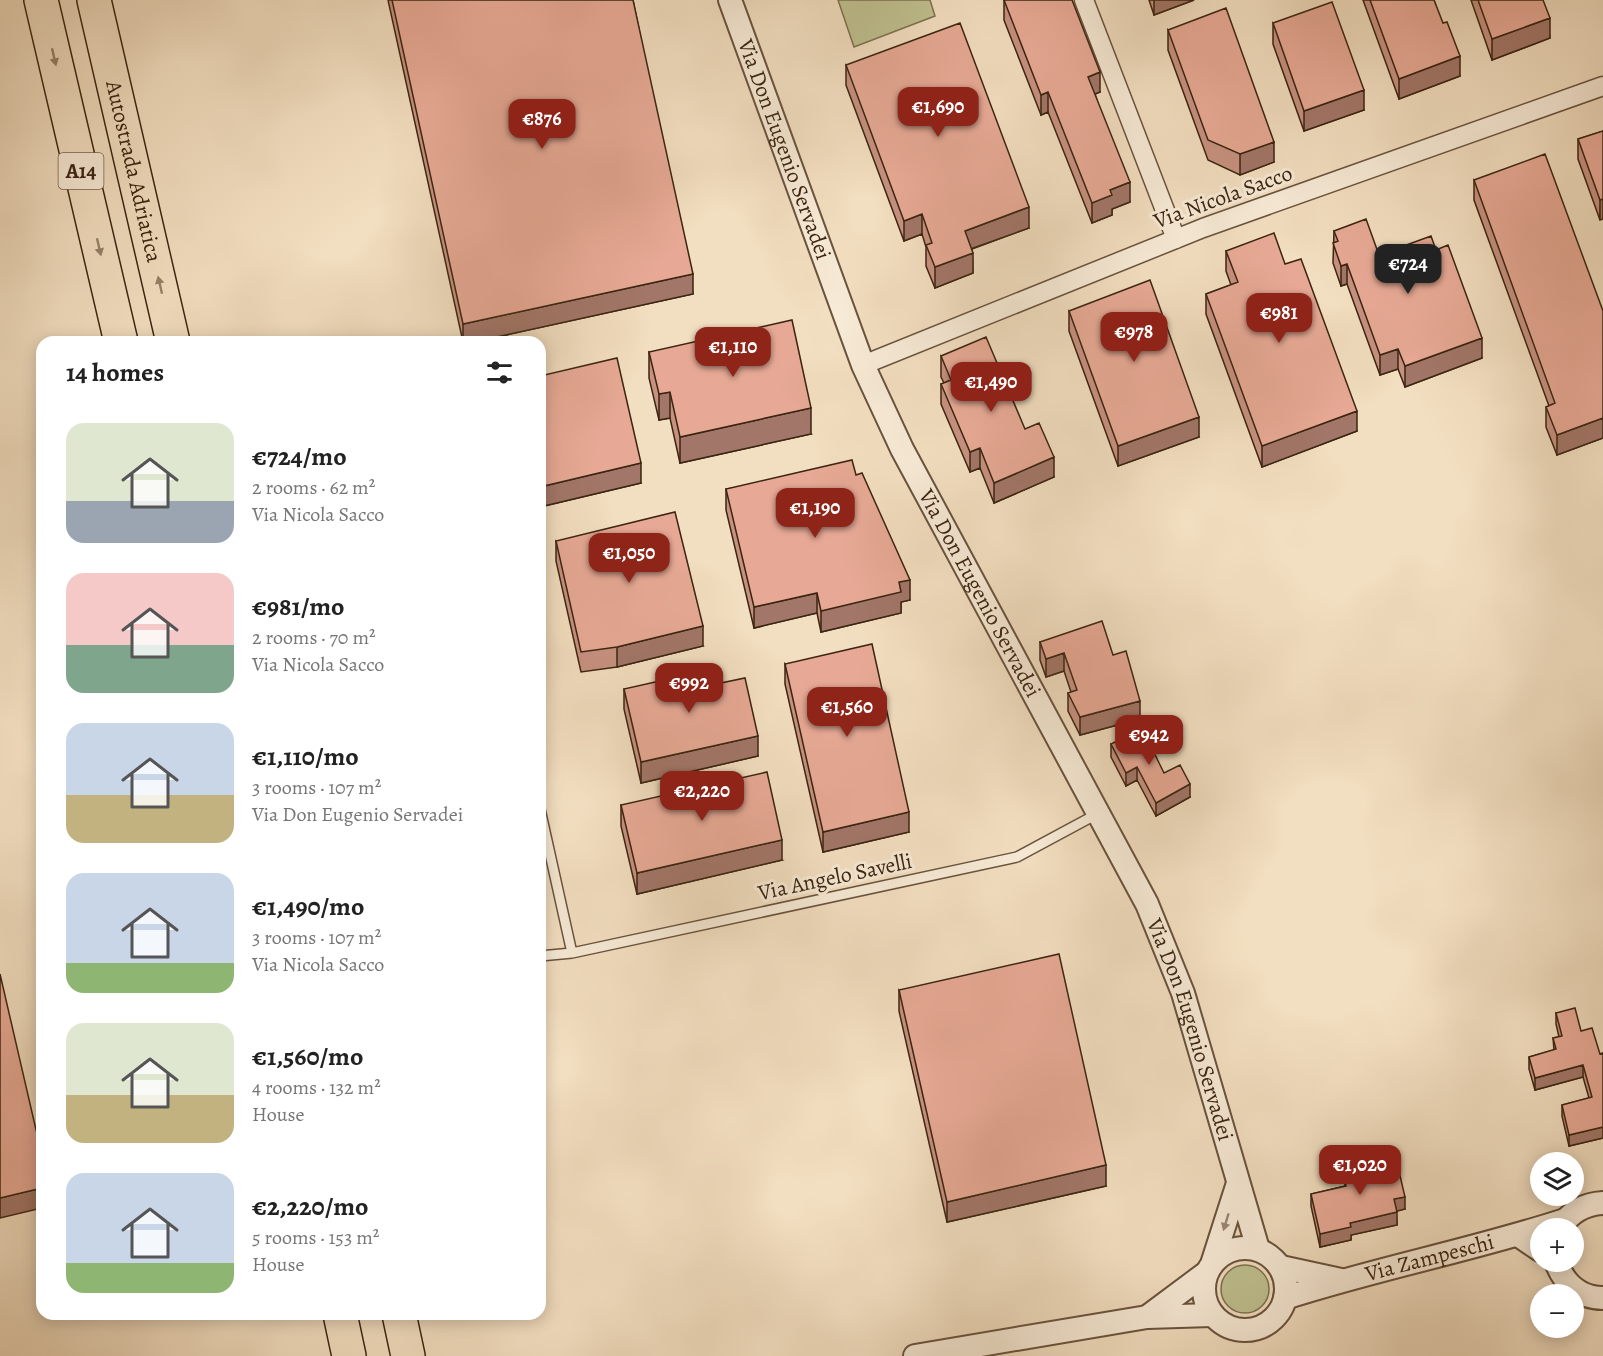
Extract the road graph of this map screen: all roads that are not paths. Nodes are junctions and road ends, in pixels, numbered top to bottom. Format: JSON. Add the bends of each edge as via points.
{"nodes":[{"id":1,"x":41,"y":0,"type":"edge"},
{"id":2,"x":94,"y":0,"type":"edge"},
{"id":3,"x":730,"y":0,"type":"edge"},
{"id":4,"x":1084,"y":0,"type":"edge"},
{"id":5,"x":1603,"y":86,"type":"edge"},
{"id":6,"x":1176,"y":239,"type":"junction"},
{"id":7,"x":121,"y":336,"type":"edge"},
{"id":8,"x":172,"y":336,"type":"edge"},
{"id":9,"x":863,"y":365,"type":"junction"},
{"id":10,"x":1097,"y":814,"type":"junction"},
{"id":11,"x":546,"y":836,"type":"edge"},
{"id":12,"x":572,"y":953,"type":"junction"},
{"id":13,"x":546,"y":955,"type":"edge"},
{"id":14,"x":1238,"y":1183,"type":"junction"},
{"id":15,"x":1603,"y":1203,"type":"edge"},
{"id":16,"x":1569,"y":1218,"type":"edge"},
{"id":17,"x":1530,"y":1232,"type":"edge"},
{"id":18,"x":1518,"y":1235,"type":"junction"},
{"id":19,"x":1530,"y":1243,"type":"edge"},
{"id":20,"x":1258,"y":1249,"type":"junction"},
{"id":21,"x":1210,"y":1267,"type":"junction"},
{"id":22,"x":1281,"y":1267,"type":"junction"},
{"id":23,"x":1560,"y":1272,"type":"edge"},
{"id":24,"x":1342,"y":1280,"type":"junction"},
{"id":25,"x":1594,"y":1297,"type":"edge"},
{"id":26,"x":1286,"y":1298,"type":"junction"},
{"id":27,"x":1603,"y":1314,"type":"edge"},
{"id":28,"x":1212,"y":1315,"type":"junction"},
{"id":29,"x":1147,"y":1317,"type":"junction"},
{"id":30,"x":341,"y":1320,"type":"edge"},
{"id":31,"x":400,"y":1320,"type":"edge"},
{"id":32,"x":349,"y":1356,"type":"edge"},
{"id":33,"x":408,"y":1356,"type":"edge"},
{"id":34,"x":915,"y":1356,"type":"edge"}],
"edges":[{"from":1,"to":7,"type":"highway","number":"A14","one_way":true},
{"from":8,"to":2,"type":"highway","name":"Autostrada Adriatica","number":"A14","one_way":true},
{"from":3,"to":9,"type":"street","name":"Via Don Eugenio Servadei"},
{"from":4,"to":6,"type":"street"},
{"from":5,"to":6,"type":"street","name":"Via Nicola Sacco"},
{"from":6,"to":9,"type":"street","name":"Via Nicola Sacco"},
{"from":9,"to":10,"type":"street","name":"Via Don Eugenio Servadei","via":[[902,448]]},
{"from":10,"to":12,"type":"lane","name":"Via Angelo Savelli","via":[[1017,857]]},
{"from":10,"to":14,"type":"street","name":"Via Don Eugenio Servadei","via":[[1147,904],[1184,993]]},
{"from":11,"to":12,"type":"lane"},
{"from":12,"to":13,"type":"lane","name":"Via Angelo Savelli"},
{"from":14,"to":20,"type":"street","name":"Via Don Eugenio Servadei"},
{"from":14,"to":21,"type":"street","one_way":true},
{"from":15,"to":16,"type":"street","name":"Via Zampeschi","via":[[1577,1210]]},
{"from":17,"to":18,"type":"street","name":"Via Zampeschi"},
{"from":18,"to":19,"type":"street","name":"Via Zampeschi"},
{"from":18,"to":24,"type":"street","name":"Via Zampeschi"},
{"from":20,"to":21,"type":"street","via":[[1234,1248]]},
{"from":20,"to":22,"type":"street"},
{"from":21,"to":28,"type":"street","via":[[1203,1295]]},
{"from":21,"to":29,"type":"street"},
{"from":22,"to":24,"type":"street","name":"Via Zampeschi"},
{"from":22,"to":26,"type":"street"},
{"from":23,"to":25,"type":"street","via":[[1571,1287]]},
{"from":24,"to":26,"type":"street","name":"Via Zampeschi"},
{"from":25,"to":27,"type":"street"},
{"from":26,"to":28,"type":"street","via":[[1272,1321],[1248,1330],[1228,1327]]},
{"from":28,"to":29,"type":"street"},
{"from":29,"to":34,"type":"street"},
{"from":30,"to":32,"type":"highway"},
{"from":31,"to":33,"type":"highway"}]}
